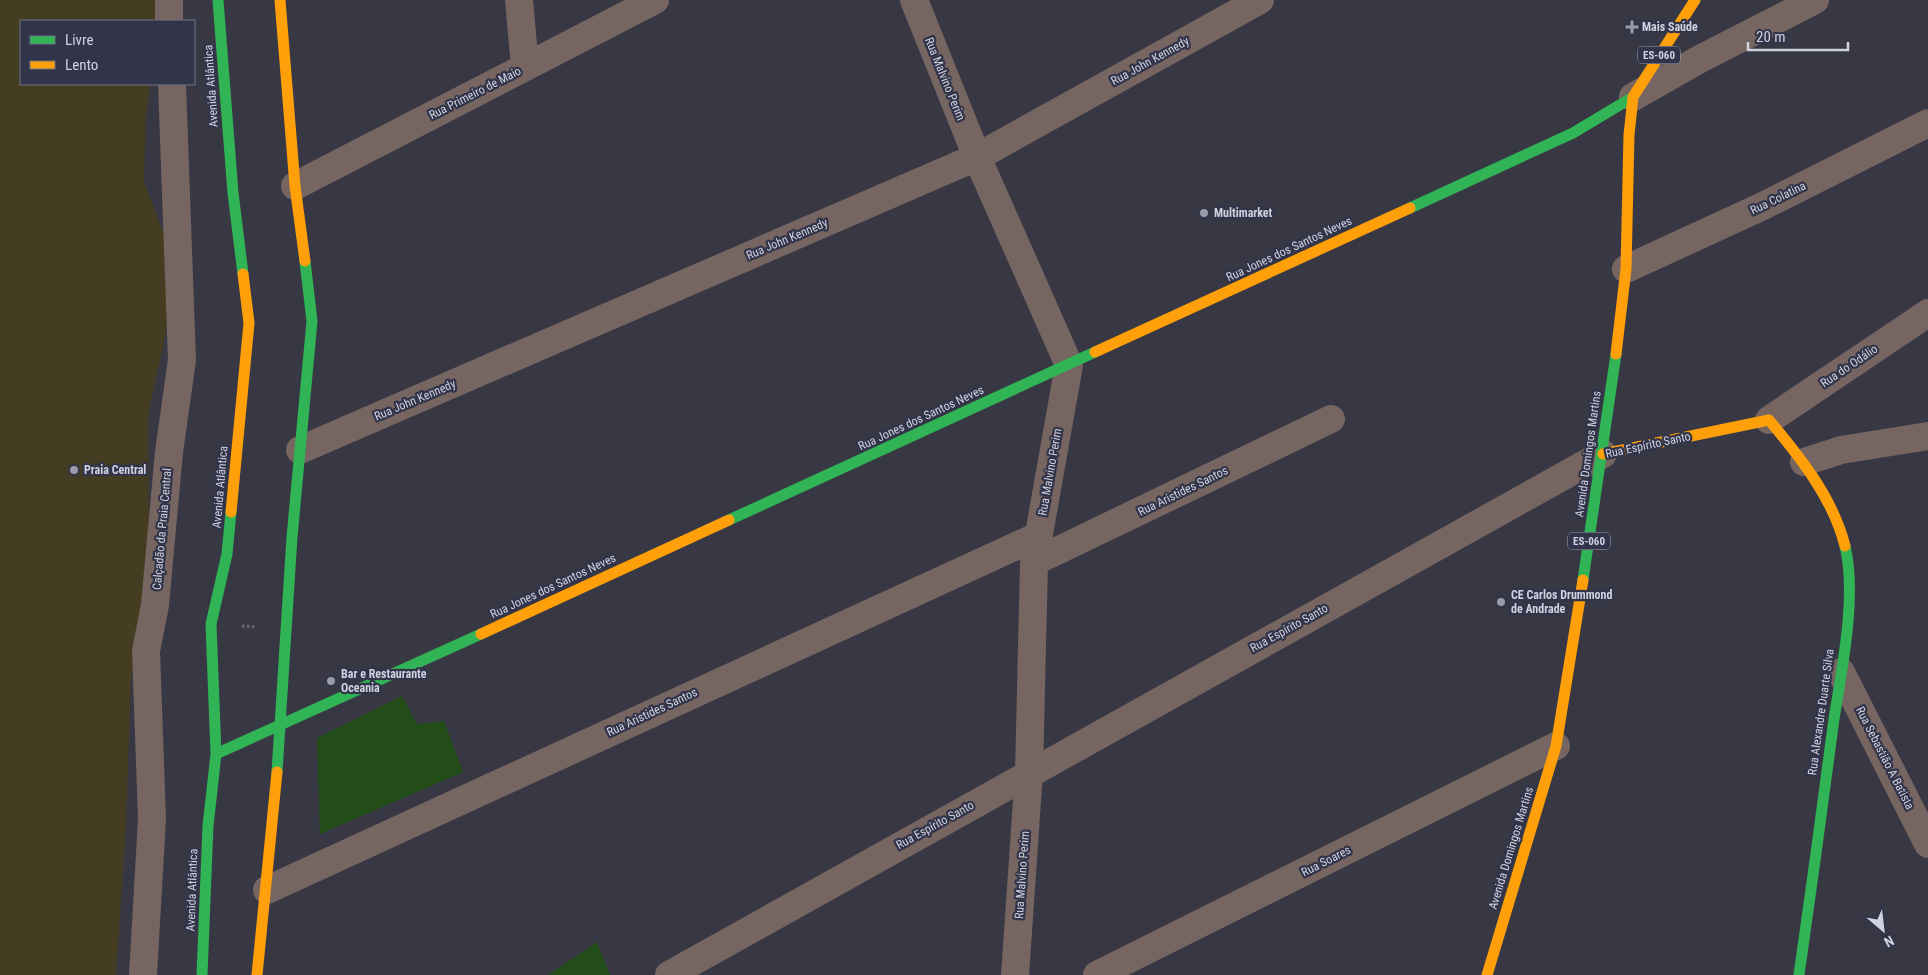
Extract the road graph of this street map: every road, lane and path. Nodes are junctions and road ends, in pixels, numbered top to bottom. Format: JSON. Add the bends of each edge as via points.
{"nodes":[{"id":1,"x":169,"y":0,"type":"edge"},
{"id":2,"x":218,"y":0,"type":"edge"},
{"id":3,"x":280,"y":0,"type":"edge"},
{"id":4,"x":519,"y":0,"type":"edge"},
{"id":5,"x":655,"y":0,"type":"edge"},
{"id":6,"x":914,"y":0,"type":"edge"},
{"id":7,"x":1260,"y":0,"type":"edge"},
{"id":8,"x":1678,"y":0,"type":"edge"},
{"id":9,"x":1695,"y":0,"type":"edge"},
{"id":10,"x":1815,"y":0,"type":"edge"},
{"id":11,"x":1684,"y":13,"type":"junction"},
{"id":12,"x":169,"y":20,"type":"edge"},
{"id":13,"x":526,"y":67,"type":"junction"},
{"id":14,"x":172,"y":85,"type":"edge"},
{"id":15,"x":1633,"y":97,"type":"junction"},
{"id":16,"x":1928,"y":123,"type":"edge"},
{"id":17,"x":976,"y":157,"type":"junction"},
{"id":18,"x":295,"y":186,"type":"junction"},
{"id":19,"x":1626,"y":269,"type":"junction"},
{"id":20,"x":1928,"y":313,"type":"edge"},
{"id":21,"x":1069,"y":365,"type":"junction"},
{"id":22,"x":1331,"y":419,"type":"dead end"},
{"id":23,"x":1769,"y":420,"type":"junction"},
{"id":24,"x":1928,"y":436,"type":"edge"},
{"id":25,"x":300,"y":450,"type":"junction"},
{"id":26,"x":1603,"y":454,"type":"junction"},
{"id":27,"x":1804,"y":462,"type":"junction"},
{"id":28,"x":1036,"y":549,"type":"junction"},
{"id":29,"x":1841,"y":672,"type":"junction"},
{"id":30,"x":282,"y":725,"type":"junction"},
{"id":31,"x":1556,"y":746,"type":"junction"},
{"id":32,"x":216,"y":754,"type":"junction"},
{"id":33,"x":1029,"y":772,"type":"junction"},
{"id":34,"x":1928,"y":844,"type":"edge"},
{"id":35,"x":267,"y":890,"type":"junction"},
{"id":36,"x":143,"y":975,"type":"edge"},
{"id":37,"x":202,"y":975,"type":"edge"},
{"id":38,"x":257,"y":975,"type":"edge"},
{"id":39,"x":669,"y":975,"type":"edge"},
{"id":40,"x":1015,"y":975,"type":"edge"},
{"id":41,"x":1097,"y":975,"type":"edge"},
{"id":42,"x":1487,"y":975,"type":"edge"},
{"id":43,"x":1799,"y":975,"type":"edge"}],
"edges":[{"from":1,"to":12,"type":"street"},
{"from":2,"to":32,"type":"street","name":"Avenida Atlântica","via":[[233,192],[249,323],[227,554],[211,624]]},
{"from":3,"to":18,"type":"street"},
{"from":4,"to":13,"type":"street"},
{"from":5,"to":13,"type":"street","name":"Rua Primeiro de Maio"},
{"from":6,"to":17,"type":"street","name":"Rua Malvino Perim"},
{"from":7,"to":17,"type":"street","name":"Rua John Kennedy"},
{"from":8,"to":11,"type":"street"},
{"from":9,"to":11,"type":"street","number":"ES-060"},
{"from":10,"to":15,"type":"street"},
{"from":11,"to":15,"type":"street","name":"Avenida Domingos Martins","number":"ES-060"},
{"from":13,"to":18,"type":"street","name":"Rua Primeiro de Maio"},
{"from":14,"to":36,"type":"street","name":"Calçadão da Praia Central","via":[[182,360],[168,452],[155,605],[146,651],[152,819]]},
{"from":15,"to":19,"type":"street","name":"Avenida Domingos Martins","number":"ES-060","via":[[1628,144]]},
{"from":15,"to":21,"type":"street","name":"Rua Jones dos Santos Neves","via":[[1572,133]]},
{"from":16,"to":19,"type":"street","name":"Rua Colatina"},
{"from":17,"to":21,"type":"street","name":"Rua Malvino Perim"},
{"from":17,"to":25,"type":"street","name":"Rua John Kennedy"},
{"from":18,"to":25,"type":"street","via":[[312,321]]},
{"from":19,"to":26,"type":"street","name":"Avenida Domingos Martins","number":"ES-060"},
{"from":20,"to":23,"type":"street","name":"Rua do Odálio"},
{"from":21,"to":28,"type":"street","name":"Rua Malvino Perim"},
{"from":21,"to":30,"type":"street","name":"Rua Jones dos Santos Neves"},
{"from":22,"to":28,"type":"street","name":"Rua Aristides Santos"},
{"from":23,"to":26,"type":"street","name":"Rua Espírito Santo"},
{"from":23,"to":27,"type":"street"},
{"from":24,"to":27,"type":"street","via":[[1840,450]]},
{"from":25,"to":30,"type":"street"},
{"from":26,"to":31,"type":"street","name":"Avenida Domingos Martins","number":"ES-060"},
{"from":26,"to":33,"type":"street","name":"Rua Espírito Santo"},
{"from":27,"to":29,"type":"street","name":"Rua Alexandre Duarte Silva","via":[[1832,512],[1849,563]]},
{"from":28,"to":33,"type":"street","name":"Rua Malvino Perim"},
{"from":28,"to":35,"type":"street","name":"Rua Aristides Santos"},
{"from":29,"to":34,"type":"street","name":"Rua Sebastião A Batista"},
{"from":29,"to":43,"type":"street","name":"Rua Alexandre Duarte Silva"},
{"from":30,"to":32,"type":"street","name":"Rua Jones dos Santos Neves"},
{"from":30,"to":35,"type":"street"},
{"from":31,"to":41,"type":"street","name":"Rua Soares"},
{"from":31,"to":42,"type":"street","name":"Avenida Domingos Martins","number":"ES-060"},
{"from":32,"to":37,"type":"street","name":"Avenida Atlântica","via":[[208,826]]},
{"from":33,"to":39,"type":"street","name":"Rua Espírito Santo"},
{"from":33,"to":40,"type":"street","name":"Rua Malvino Perim"},
{"from":35,"to":38,"type":"street"}]}
